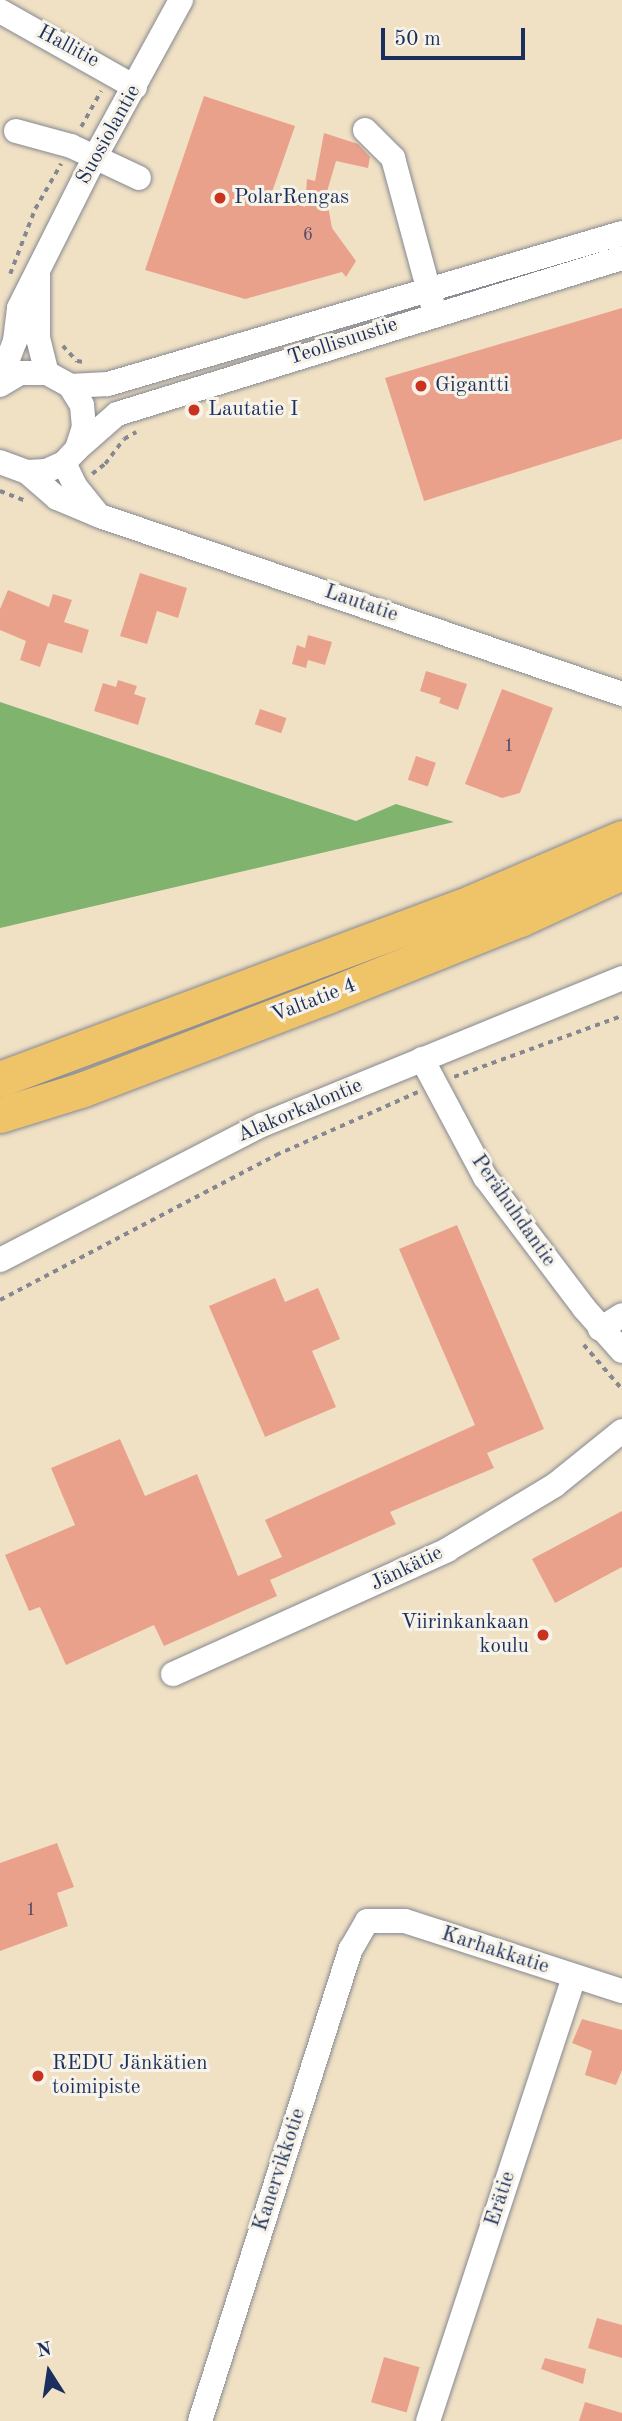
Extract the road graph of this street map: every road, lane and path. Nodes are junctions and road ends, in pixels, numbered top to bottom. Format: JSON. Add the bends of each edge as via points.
{"nodes":[{"id":1,"x":181,"y":0,"type":"edge"},
{"id":2,"x":0,"y":11,"type":"edge"},
{"id":3,"x":135,"y":87,"type":"junction"},
{"id":4,"x":365,"y":130,"type":"dead end"},
{"id":5,"x":16,"y":131,"type":"dead end"},
{"id":6,"x":94,"y":159,"type":"junction"},
{"id":7,"x":139,"y":178,"type":"dead end"},
{"id":8,"x":622,"y":233,"type":"edge"},
{"id":9,"x":622,"y":258,"type":"edge"},
{"id":10,"x":38,"y":271,"type":"junction"},
{"id":11,"x":432,"y":302,"type":"junction"},
{"id":12,"x":47,"y":373,"type":"junction"},
{"id":13,"x":0,"y":380,"type":"edge"},
{"id":14,"x":0,"y":385,"type":"edge"},
{"id":15,"x":70,"y":386,"type":"junction"},
{"id":16,"x":142,"y":429,"type":"dead end"},
{"id":17,"x":70,"y":456,"type":"junction"},
{"id":18,"x":8,"y":464,"type":"edge"},
{"id":19,"x":0,"y":491,"type":"edge"},
{"id":20,"x":66,"y":492,"type":"junction"},
{"id":21,"x":622,"y":694,"type":"edge"},
{"id":22,"x":622,"y":838,"type":"edge"},
{"id":23,"x":622,"y":872,"type":"edge"},
{"id":24,"x":622,"y":883,"type":"edge"},
{"id":25,"x":520,"y":919,"type":"junction"},
{"id":26,"x":618,"y":982,"type":"edge"},
{"id":27,"x":622,"y":1016,"type":"edge"},
{"id":28,"x":422,"y":1059,"type":"junction"},
{"id":29,"x":0,"y":1079,"type":"edge"},
{"id":30,"x":425,"y":1089,"type":"junction"},
{"id":31,"x":0,"y":1115,"type":"edge"},
{"id":32,"x":0,"y":1260,"type":"edge"},
{"id":33,"x":0,"y":1300,"type":"edge"},
{"id":34,"x":622,"y":1315,"type":"edge"},
{"id":35,"x":600,"y":1329,"type":"junction"},
{"id":36,"x":622,"y":1351,"type":"edge"},
{"id":37,"x":622,"y":1431,"type":"edge"},
{"id":38,"x":173,"y":1674,"type":"dead end"},
{"id":39,"x":367,"y":1921,"type":"joint"},
{"id":40,"x":574,"y":1977,"type":"junction"},
{"id":41,"x":622,"y":1992,"type":"edge"},
{"id":42,"x":200,"y":2421,"type":"edge"},
{"id":43,"x":428,"y":2421,"type":"edge"}],
"edges":[{"from":1,"to":3,"type":"street","name":"Suosiolantie"},
{"from":2,"to":3,"type":"street","name":"Hallitie"},
{"from":3,"to":6,"type":"street","name":"Suosiolantie"},
{"from":4,"to":11,"type":"street","via":[[393,159]]},
{"from":5,"to":6,"type":"street","via":[[71,146]]},
{"from":6,"to":7,"type":"street"},
{"from":6,"to":10,"type":"street","name":"Suosiolantie"},
{"from":8,"to":11,"type":"street","name":"Teollisuustie"},
{"from":9,"to":11,"type":"street","name":"Teollisuustie"},
{"from":10,"to":12,"type":"street","name":"Suosiolantie","via":[[37,338]]},
{"from":10,"to":13,"type":"street","name":"Suosiolantie","via":[[19,308],[16,341]]},
{"from":11,"to":15,"type":"street","name":"Teollisuustie","via":[[108,384]]},
{"from":11,"to":17,"type":"street","name":"Teollisuustie","via":[[117,414]]},
{"from":12,"to":14,"type":"street","via":[[20,373]]},
{"from":12,"to":15,"type":"street"},
{"from":15,"to":17,"type":"street","via":[[82,405],[84,427]]},
{"from":16,"to":20,"type":"path","via":[[124,439],[105,464]]},
{"from":17,"to":18,"type":"street","via":[[46,471]]},
{"from":17,"to":20,"type":"street","name":"Lautatie"},
{"from":18,"to":20,"type":"street","name":"Lautatie"},
{"from":19,"to":20,"type":"path","via":[[39,506]]},
{"from":20,"to":21,"type":"street","name":"Lautatie","via":[[100,516]]},
{"from":22,"to":29,"type":"highway","name":"Valtatie 4","via":[[461,906]]},
{"from":23,"to":25,"type":"highway","name":"Valtatie 4"},
{"from":24,"to":25,"type":"highway"},
{"from":25,"to":31,"type":"highway","name":"Valtatie 4","via":[[81,1090]]},
{"from":26,"to":28,"type":"street","name":"Alakorkalontie"},
{"from":27,"to":30,"type":"path","name":"Alakorkalontie"},
{"from":28,"to":30,"type":"street","name":"Perähuhdantie"},
{"from":28,"to":32,"type":"street","name":"Alakorkalontie","via":[[262,1125]]},
{"from":30,"to":33,"type":"path","name":"Alakorkalontie","via":[[276,1155]]},
{"from":30,"to":35,"type":"street","name":"Perähuhdantie"},
{"from":34,"to":35,"type":"street"},
{"from":35,"to":36,"type":"street","name":"Perähuhdantie"},
{"from":37,"to":38,"type":"street","name":"Jänkätie","via":[[555,1485],[447,1550]]},
{"from":39,"to":40,"type":"street","name":"Karhakkatie","via":[[405,1921]]},
{"from":39,"to":42,"type":"street","name":"Kanervikkotie","via":[[351,1949]]},
{"from":40,"to":41,"type":"street","name":"Karhakkatie"},
{"from":40,"to":43,"type":"street","name":"Erätie"}]}
